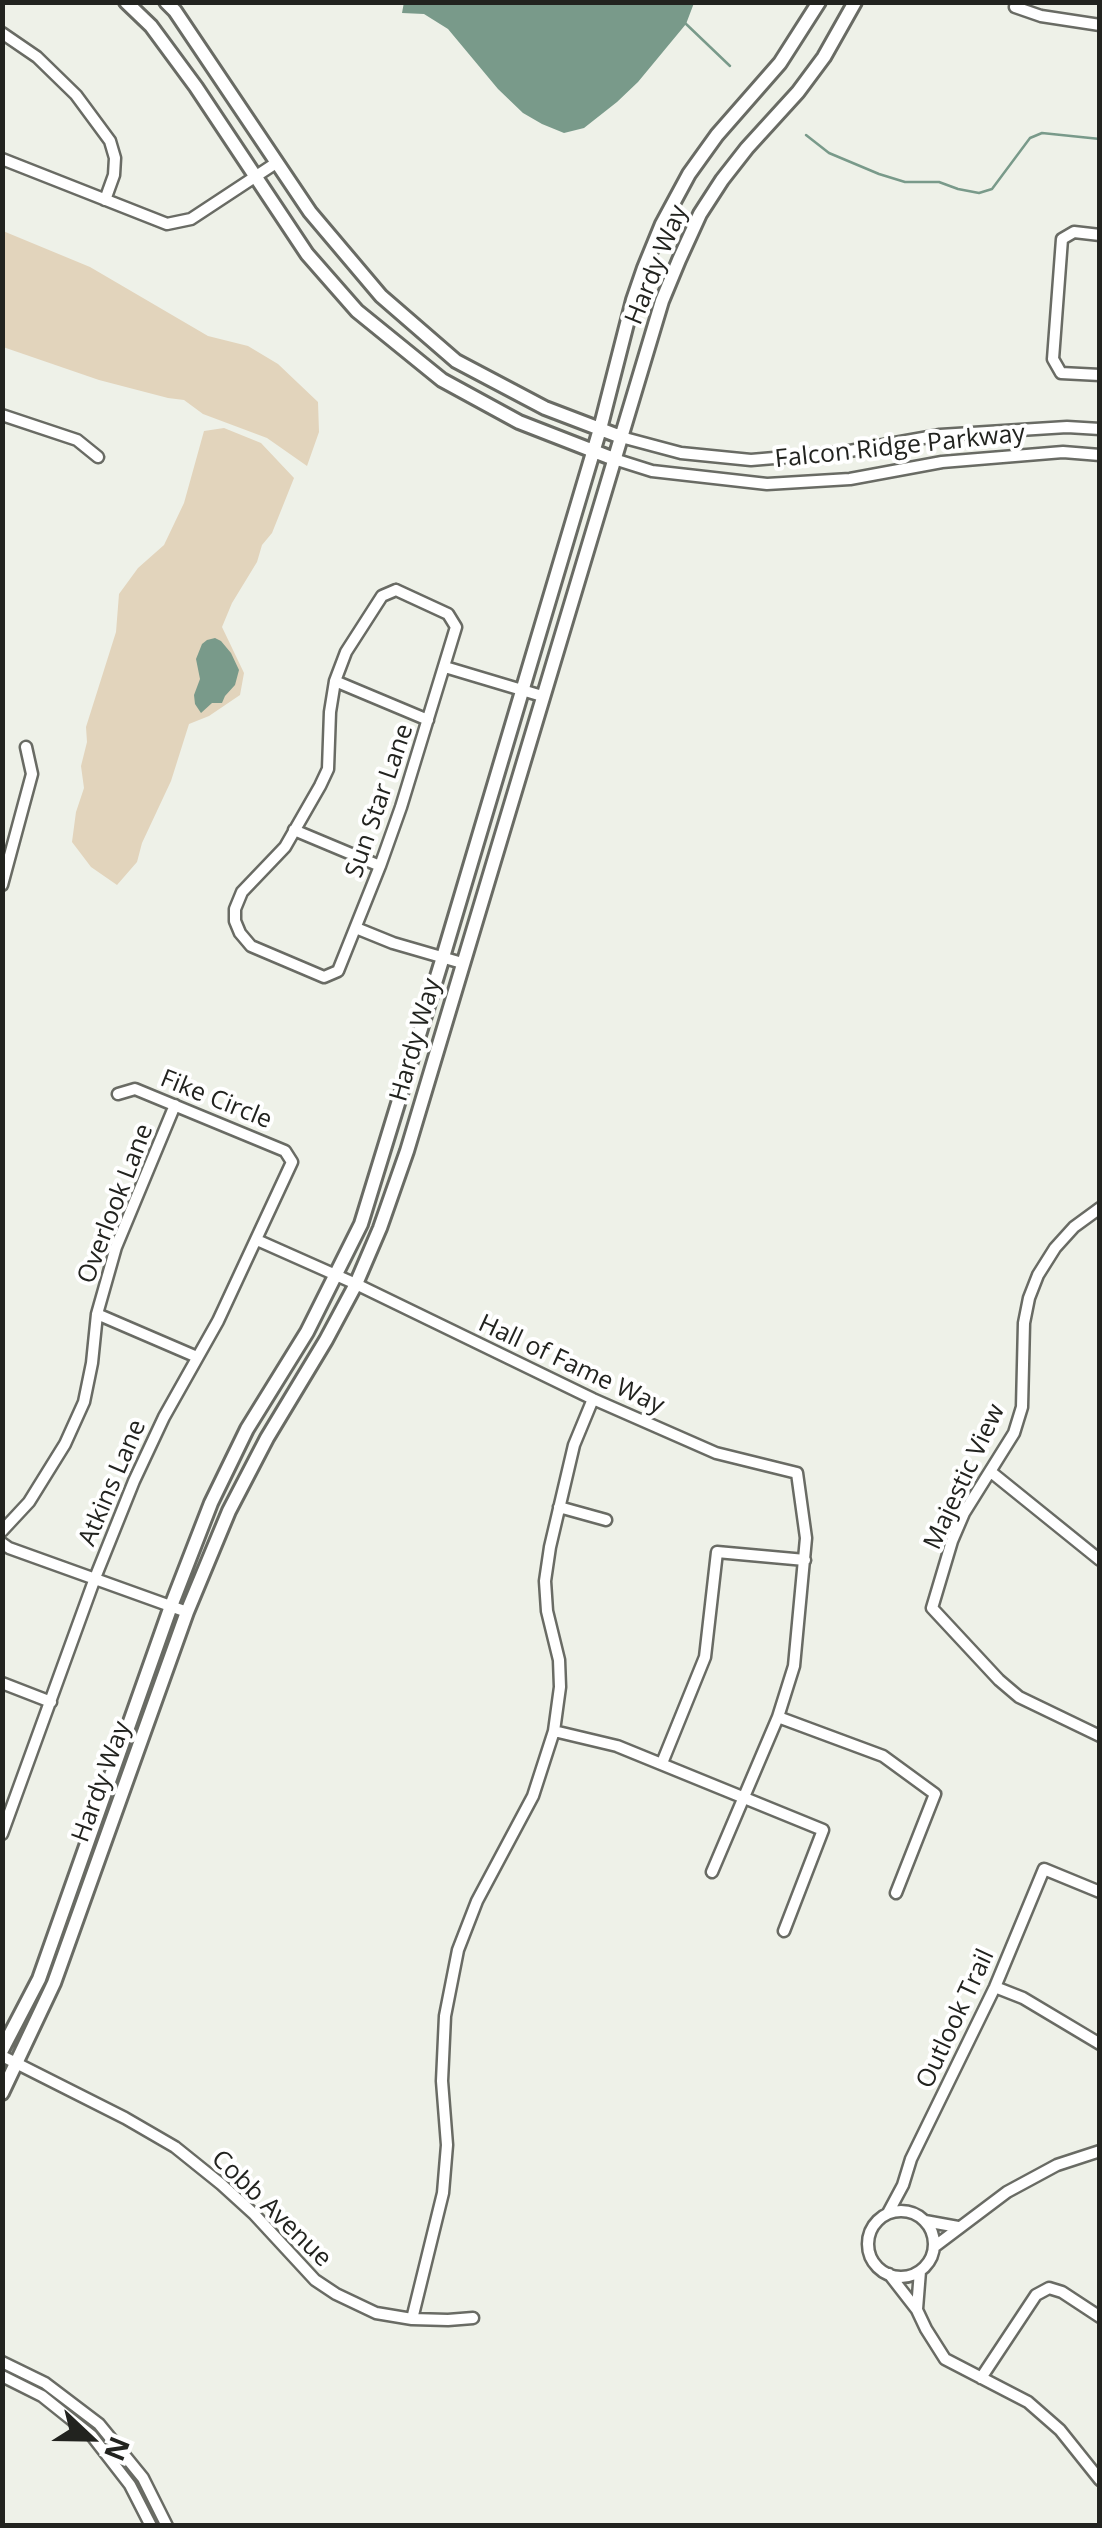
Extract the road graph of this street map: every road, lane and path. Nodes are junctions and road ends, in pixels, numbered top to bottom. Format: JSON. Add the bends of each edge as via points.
{"nodes":[{"id":1,"x":126,"y":2,"type":"edge"},
{"id":2,"x":166,"y":2,"type":"edge"},
{"id":3,"x":819,"y":2,"type":"edge"},
{"id":4,"x":855,"y":2,"type":"edge"},
{"id":5,"x":1015,"y":7,"type":"dead end"},
{"id":6,"x":1100,"y":26,"type":"edge"},
{"id":7,"x":2,"y":33,"type":"edge"},
{"id":8,"x":2,"y":159,"type":"edge"},
{"id":9,"x":276,"y":163,"type":"junction"},
{"id":10,"x":254,"y":177,"type":"junction"},
{"id":11,"x":105,"y":200,"type":"junction"},
{"id":12,"x":1100,"y":235,"type":"edge"},
{"id":13,"x":1100,"y":376,"type":"edge"},
{"id":14,"x":2,"y":415,"type":"edge"},
{"id":15,"x":600,"y":429,"type":"junction"},
{"id":16,"x":1100,"y":430,"type":"edge"},
{"id":17,"x":622,"y":437,"type":"junction"},
{"id":18,"x":592,"y":451,"type":"junction"},
{"id":19,"x":1100,"y":456,"type":"edge"},
{"id":20,"x":98,"y":457,"type":"dead end"},
{"id":21,"x":614,"y":459,"type":"junction"},
{"id":22,"x":445,"y":668,"type":"junction"},
{"id":23,"x":336,"y":681,"type":"junction"},
{"id":24,"x":522,"y":690,"type":"junction"},
{"id":25,"x":542,"y":696,"type":"junction"},
{"id":26,"x":428,"y":720,"type":"junction"},
{"id":27,"x":26,"y":746,"type":"dead end"},
{"id":28,"x":294,"y":830,"type":"junction"},
{"id":29,"x":380,"y":866,"type":"junction"},
{"id":30,"x":2,"y":885,"type":"edge"},
{"id":31,"x":356,"y":928,"type":"junction"},
{"id":32,"x":443,"y":958,"type":"junction"},
{"id":33,"x":462,"y":963,"type":"junction"},
{"id":34,"x":118,"y":1094,"type":"dead end"},
{"id":35,"x":176,"y":1105,"type":"junction"},
{"id":36,"x":292,"y":1162,"type":"joint"},
{"id":37,"x":1100,"y":1208,"type":"edge"},
{"id":38,"x":257,"y":1240,"type":"junction"},
{"id":39,"x":335,"y":1276,"type":"junction"},
{"id":40,"x":356,"y":1284,"type":"junction"},
{"id":41,"x":97,"y":1314,"type":"junction"},
{"id":42,"x":197,"y":1356,"type":"junction"},
{"id":43,"x":593,"y":1399,"type":"junction"},
{"id":44,"x":991,"y":1472,"type":"junction"},
{"id":45,"x":559,"y":1507,"type":"junction"},
{"id":46,"x":606,"y":1520,"type":"dead end"},
{"id":47,"x":2,"y":1531,"type":"edge"},
{"id":48,"x":2,"y":1543,"type":"edge"},
{"id":49,"x":805,"y":1560,"type":"junction"},
{"id":50,"x":1100,"y":1560,"type":"edge"},
{"id":51,"x":95,"y":1578,"type":"junction"},
{"id":52,"x":171,"y":1606,"type":"junction"},
{"id":53,"x":187,"y":1612,"type":"junction"},
{"id":54,"x":2,"y":1683,"type":"edge"},
{"id":55,"x":51,"y":1702,"type":"junction"},
{"id":56,"x":778,"y":1716,"type":"junction"},
{"id":57,"x":554,"y":1730,"type":"junction"},
{"id":58,"x":1100,"y":1736,"type":"edge"},
{"id":59,"x":662,"y":1764,"type":"junction"},
{"id":60,"x":744,"y":1798,"type":"junction"},
{"id":61,"x":4,"y":1827,"type":"edge"},
{"id":62,"x":712,"y":1872,"type":"dead end"},
{"id":63,"x":1100,"y":1892,"type":"edge"},
{"id":64,"x":896,"y":1893,"type":"dead end"},
{"id":65,"x":784,"y":1931,"type":"dead end"},
{"id":66,"x":995,"y":1987,"type":"junction"},
{"id":67,"x":1100,"y":2044,"type":"edge"},
{"id":68,"x":2,"y":2053,"type":"edge"},
{"id":69,"x":17,"y":2064,"type":"junction"},
{"id":70,"x":2,"y":2093,"type":"edge"},
{"id":71,"x":1100,"y":2151,"type":"edge"},
{"id":72,"x":903,"y":2185,"type":"junction"},
{"id":73,"x":911,"y":2212,"type":"junction"},
{"id":74,"x":888,"y":2213,"type":"junction"},
{"id":75,"x":925,"y":2221,"type":"junction"},
{"id":76,"x":958,"y":2227,"type":"junction"},
{"id":77,"x":934,"y":2247,"type":"junction"},
{"id":78,"x":920,"y":2270,"type":"junction"},
{"id":79,"x":889,"y":2274,"type":"junction"},
{"id":80,"x":917,"y":2310,"type":"junction"},
{"id":81,"x":1100,"y":2317,"type":"edge"},
{"id":82,"x":473,"y":2318,"type":"dead end"},
{"id":83,"x":412,"y":2319,"type":"junction"},
{"id":84,"x":2,"y":2362,"type":"edge"},
{"id":85,"x":2,"y":2376,"type":"edge"},
{"id":86,"x":981,"y":2378,"type":"junction"},
{"id":87,"x":1100,"y":2480,"type":"edge"},
{"id":88,"x":150,"y":2526,"type":"edge"},
{"id":89,"x":166,"y":2526,"type":"edge"}],
"edges":[{"from":1,"to":10,"type":"main road","name":"Falcon Ridge Parkway","via":[[196,87]]},
{"from":2,"to":9,"type":"main road","name":"Falcon Ridge Parkway"},
{"from":3,"to":15,"type":"main road","name":"Hardy Way","via":[[780,63],[689,174],[662,224],[633,300]]},
{"from":4,"to":17,"type":"main road","name":"Hardy Way","via":[[824,57],[700,214],[662,301]]},
{"from":5,"to":6,"type":"street"},
{"from":7,"to":11,"type":"street","via":[[76,95],[110,141],[116,158]]},
{"from":8,"to":11,"type":"street"},
{"from":9,"to":10,"type":"street"},
{"from":9,"to":15,"type":"main road","name":"Falcon Ridge Parkway","via":[[381,296],[456,360]]},
{"from":10,"to":11,"type":"street","via":[[191,219],[167,224]]},
{"from":10,"to":18,"type":"main road","name":"Falcon Ridge Parkway","via":[[357,311],[442,380],[519,422]]},
{"from":12,"to":13,"type":"street","via":[[1074,232],[1062,239],[1052,359],[1061,373]]},
{"from":14,"to":20,"type":"street","via":[[78,440]]},
{"from":15,"to":17,"type":"main road","name":"Falcon Ridge Parkway"},
{"from":15,"to":18,"type":"main road","name":"Hardy Way"},
{"from":16,"to":17,"type":"street","name":"Falcon Ridge Parkway","via":[[940,435],[751,460],[680,453]]},
{"from":17,"to":21,"type":"main road","name":"Hardy Way"},
{"from":18,"to":21,"type":"main road","name":"Falcon Ridge Parkway"},
{"from":18,"to":24,"type":"main road","name":"Hardy Way"},
{"from":19,"to":21,"type":"street","name":"Falcon Ridge Parkway","via":[[1063,452],[942,462],[850,479],[767,484],[652,471]]},
{"from":21,"to":25,"type":"main road","name":"Hardy Way"},
{"from":22,"to":23,"type":"street","name":"Sun Star Lane","via":[[456,627],[448,614],[396,590],[382,596],[346,652]]},
{"from":22,"to":24,"type":"street"},
{"from":22,"to":26,"type":"street","name":"Sun Star Lane"},
{"from":23,"to":26,"type":"street"},
{"from":23,"to":28,"type":"street","via":[[328,770]]},
{"from":24,"to":25,"type":"street"},
{"from":24,"to":32,"type":"main road","name":"Hardy Way"},
{"from":25,"to":33,"type":"main road","name":"Hardy Way"},
{"from":26,"to":29,"type":"street","name":"Sun Star Lane"},
{"from":27,"to":30,"type":"street","via":[[32,774]]},
{"from":28,"to":29,"type":"street"},
{"from":28,"to":31,"type":"street","name":"Sun Star Lane","via":[[242,892],[235,909],[240,933],[251,946],[324,976],[338,971]]},
{"from":29,"to":31,"type":"street","name":"Sun Star Lane"},
{"from":31,"to":32,"type":"street"},
{"from":32,"to":33,"type":"street"},
{"from":32,"to":39,"type":"main road","name":"Hardy Way","via":[[361,1224]]},
{"from":33,"to":40,"type":"main road","name":"Hardy Way","via":[[407,1151]]},
{"from":34,"to":35,"type":"street","name":"Fike Circle","via":[[135,1088]]},
{"from":35,"to":36,"type":"street","name":"Fike Circle","via":[[285,1150]]},
{"from":35,"to":41,"type":"street","name":"Overlook Lane","via":[[116,1247]]},
{"from":36,"to":38,"type":"street","name":"Atkins Lane"},
{"from":37,"to":44,"type":"street","name":"Majestic View","via":[[1054,1248],[1038,1275],[1024,1323],[1022,1407]]},
{"from":38,"to":39,"type":"street","name":"Hall of Fame Way"},
{"from":38,"to":42,"type":"street","name":"Atkins Lane"},
{"from":39,"to":40,"type":"street","name":"Hall of Fame Way"},
{"from":39,"to":52,"type":"main road","name":"Hardy Way","via":[[240,1444]]},
{"from":40,"to":43,"type":"street","name":"Hall of Fame Way"},
{"from":40,"to":53,"type":"main road","name":"Hardy Way","via":[[229,1511]]},
{"from":41,"to":42,"type":"street"},
{"from":41,"to":47,"type":"street","name":"Overlook Lane","via":[[84,1402],[29,1502]]},
{"from":42,"to":51,"type":"street","name":"Atkins Lane","via":[[134,1480]]},
{"from":43,"to":45,"type":"street"},
{"from":43,"to":49,"type":"street","name":"Hall of Fame Way","via":[[716,1453],[797,1473]]},
{"from":44,"to":50,"type":"street"},
{"from":44,"to":58,"type":"street","name":"Majestic View","via":[[964,1513],[932,1608],[1019,1697]]},
{"from":45,"to":46,"type":"street"},
{"from":45,"to":57,"type":"street","via":[[545,1581],[560,1660]]},
{"from":48,"to":51,"type":"street"},
{"from":49,"to":56,"type":"street","via":[[794,1666]]},
{"from":49,"to":59,"type":"street","via":[[717,1552],[705,1658]]},
{"from":51,"to":52,"type":"street"},
{"from":51,"to":55,"type":"street","name":"Atkins Lane"},
{"from":52,"to":53,"type":"street"},
{"from":52,"to":68,"type":"main road","name":"Hardy Way","via":[[39,1979]]},
{"from":53,"to":69,"type":"main road","name":"Hardy Way","via":[[54,1983]]},
{"from":54,"to":55,"type":"street"},
{"from":55,"to":61,"type":"street","name":"Atkins Lane"},
{"from":56,"to":60,"type":"street"},
{"from":56,"to":64,"type":"street","via":[[883,1756],[935,1794]]},
{"from":57,"to":59,"type":"street"},
{"from":57,"to":83,"type":"street","via":[[533,1796],[458,1950],[445,2016],[443,2193]]},
{"from":59,"to":60,"type":"street"},
{"from":60,"to":62,"type":"street"},
{"from":60,"to":65,"type":"street","via":[[823,1830]]},
{"from":63,"to":66,"type":"street","name":"Outlook Trail","via":[[1044,1870]]},
{"from":66,"to":67,"type":"street"},
{"from":66,"to":72,"type":"street","name":"Outlook Trail"},
{"from":68,"to":69,"type":"street","name":"Cobb Avenue"},
{"from":69,"to":70,"type":"main road","name":"Hardy Way"},
{"from":69,"to":83,"type":"street","name":"Cobb Avenue","via":[[175,2148],[336,2294],[376,2313]]},
{"from":71,"to":76,"type":"street","via":[[1031,2178]]},
{"from":72,"to":73,"type":"street"},
{"from":72,"to":74,"type":"street","name":"Outlook Trail"},
{"from":73,"to":74,"type":"street"},
{"from":73,"to":75,"type":"street"},
{"from":74,"to":79,"type":"street","via":[[872,2228],[868,2250]]},
{"from":75,"to":76,"type":"street"},
{"from":75,"to":77,"type":"street"},
{"from":76,"to":77,"type":"street"},
{"from":77,"to":78,"type":"street"},
{"from":78,"to":79,"type":"street"},
{"from":78,"to":80,"type":"street"},
{"from":79,"to":80,"type":"street"},
{"from":80,"to":86,"type":"street","via":[[945,2359]]},
{"from":81,"to":86,"type":"street","via":[[1049,2288],[1036,2295]]},
{"from":82,"to":83,"type":"street","name":"Cobb Avenue"},
{"from":84,"to":89,"type":"street","via":[[46,2383],[99,2424],[143,2478]]},
{"from":85,"to":88,"type":"street","via":[[42,2396],[92,2436],[130,2485]]},
{"from":86,"to":87,"type":"street","via":[[1028,2402]]}]}
